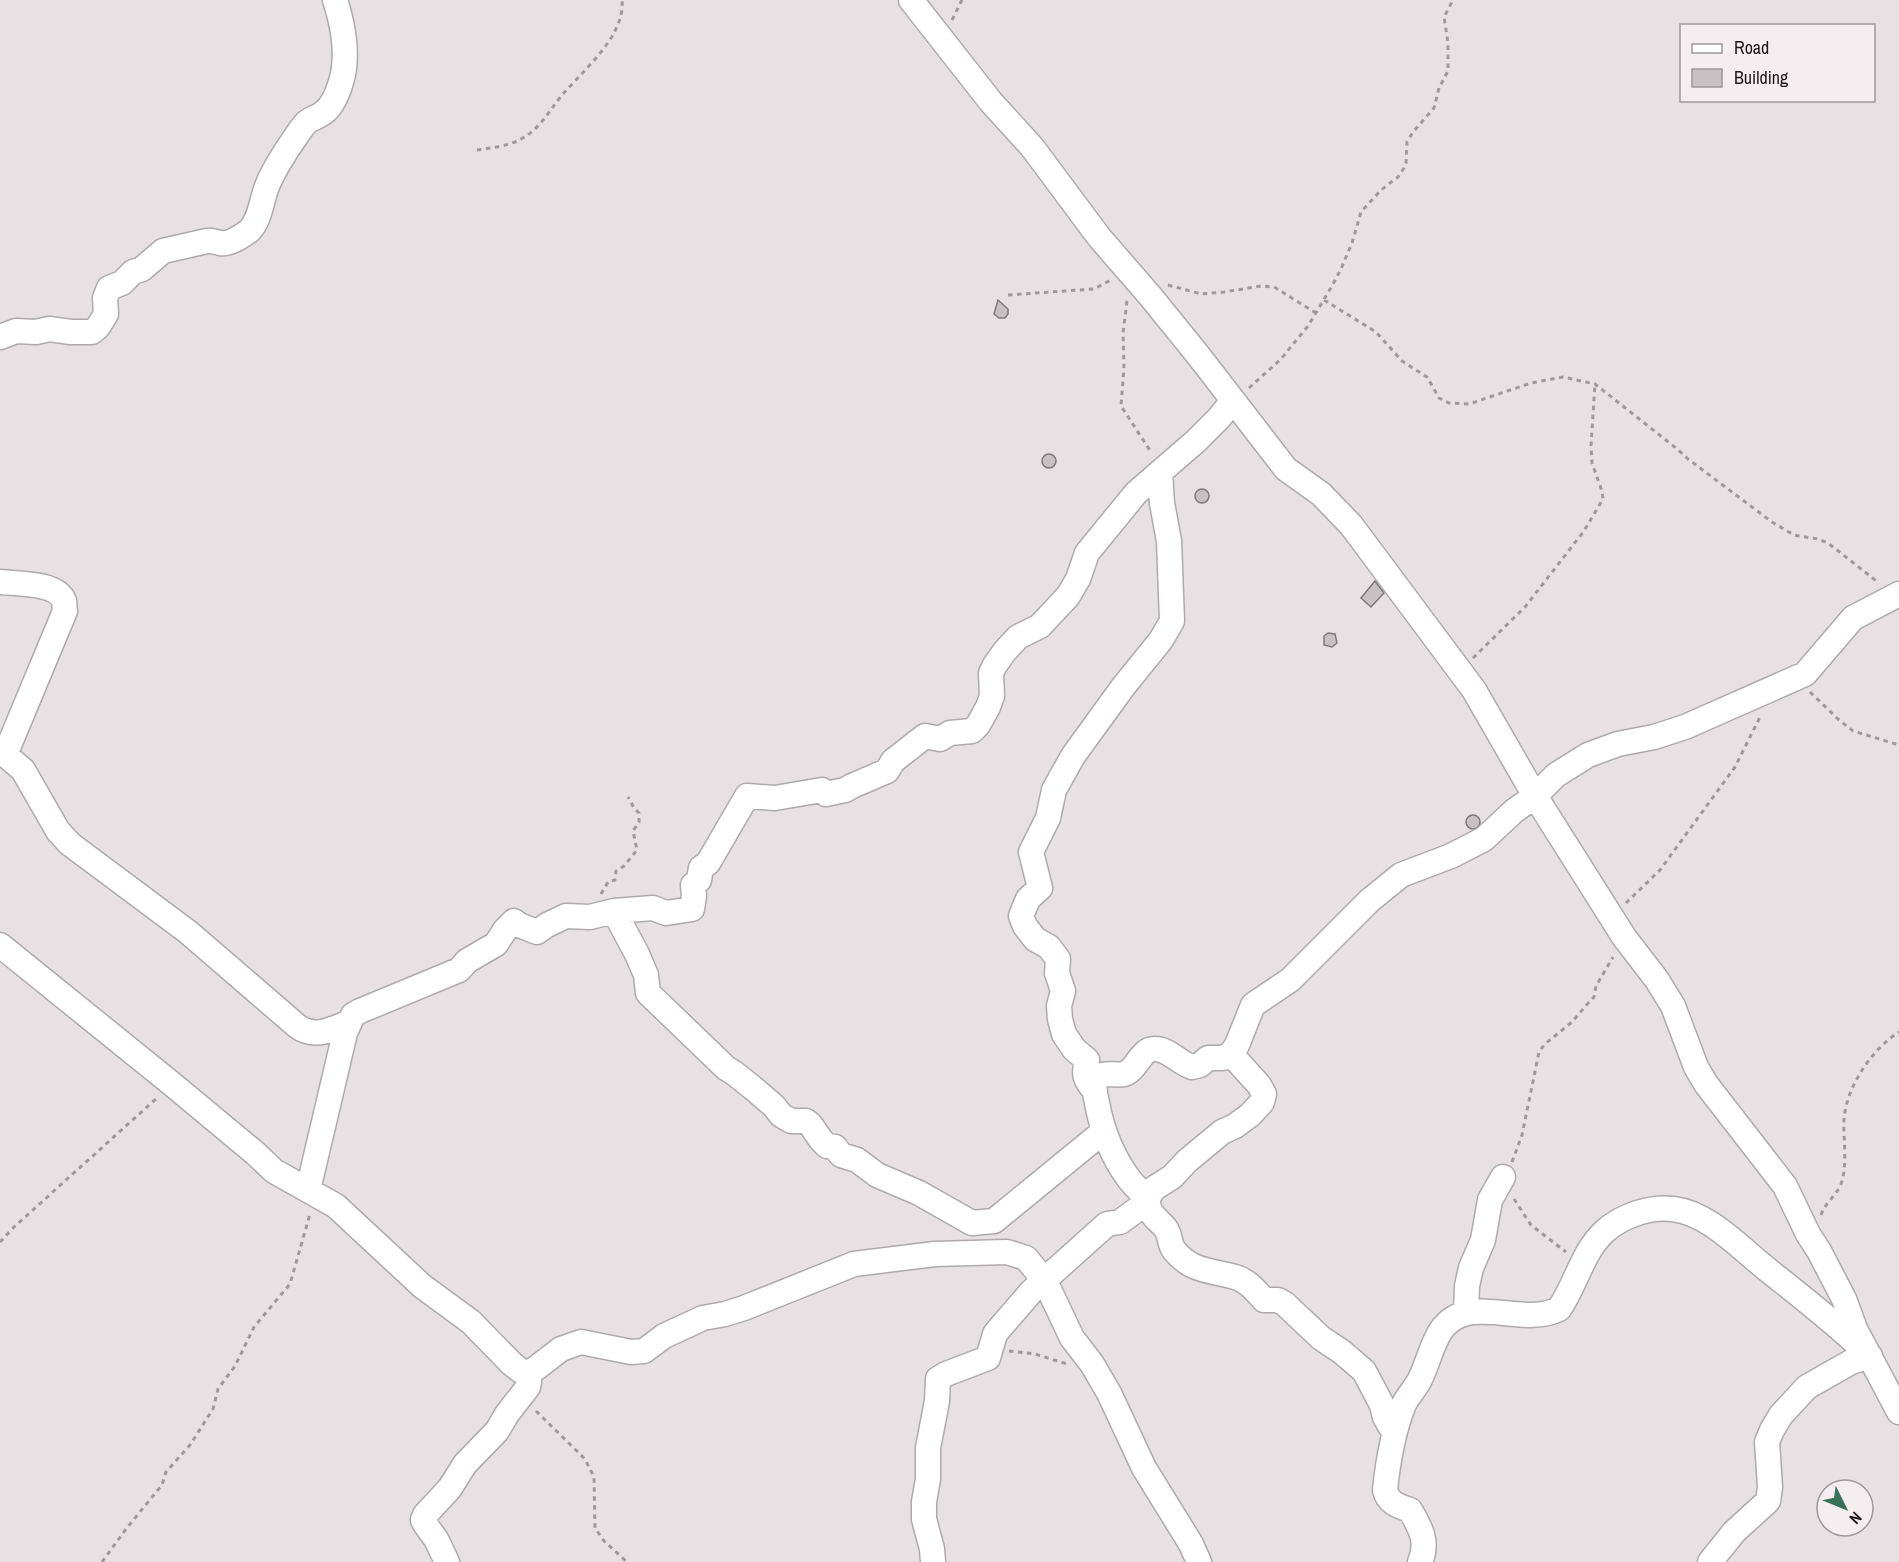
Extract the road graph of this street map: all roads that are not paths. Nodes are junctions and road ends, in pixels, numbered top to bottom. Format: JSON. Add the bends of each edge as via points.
{"nodes":[{"id":1,"x":336,"y":0,"type":"edge"},
{"id":2,"x":911,"y":0,"type":"edge"},
{"id":3,"x":0,"y":337,"type":"edge"},
{"id":4,"x":1233,"y":401,"type":"junction"},
{"id":5,"x":1160,"y":472,"type":"junction"},
{"id":6,"x":0,"y":582,"type":"edge"},
{"id":7,"x":1897,"y":595,"type":"edge"},
{"id":8,"x":3,"y":752,"type":"edge"},
{"id":9,"x":1535,"y":796,"type":"junction"},
{"id":10,"x":605,"y":914,"type":"junction"},
{"id":11,"x":0,"y":945,"type":"edge"},
{"id":12,"x":348,"y":1023,"type":"junction"},
{"id":13,"x":1231,"y":1054,"type":"junction"},
{"id":14,"x":1095,"y":1091,"type":"junction"},
{"id":15,"x":1104,"y":1131,"type":"junction"},
{"id":16,"x":1503,"y":1177,"type":"road end"},
{"id":17,"x":311,"y":1192,"type":"junction"},
{"id":18,"x":1147,"y":1200,"type":"junction"},
{"id":19,"x":1045,"y":1281,"type":"junction"},
{"id":20,"x":1466,"y":1314,"type":"junction"},
{"id":21,"x":1870,"y":1356,"type":"junction"},
{"id":22,"x":527,"y":1373,"type":"junction"},
{"id":23,"x":1899,"y":1412,"type":"edge"},
{"id":24,"x":1395,"y":1431,"type":"junction"},
{"id":25,"x":447,"y":1562,"type":"edge"},
{"id":26,"x":933,"y":1562,"type":"edge"},
{"id":27,"x":1199,"y":1562,"type":"edge"},
{"id":28,"x":1420,"y":1562,"type":"edge"},
{"id":29,"x":1710,"y":1562,"type":"edge"}],
"edges":[{"from":1,"to":3,"type":"street","via":[[344,49],[341,84],[329,107],[307,122],[273,173],[258,216],[248,231],[229,243],[207,241],[164,251],[122,283],[109,288],[106,314],[92,332],[49,329],[16,331]]},
{"from":2,"to":4,"type":"street"},
{"from":4,"to":5,"type":"street"},
{"from":4,"to":9,"type":"street","via":[[1286,469],[1322,494],[1351,525],[1474,690]]},
{"from":5,"to":10,"type":"street","via":[[1122,508],[1087,553],[1068,596],[1040,626],[1018,637],[995,665],[991,673],[992,696],[972,731],[950,733],[940,739],[925,736],[893,761],[887,771],[845,790],[775,798],[747,796],[708,863],[701,868],[699,880],[693,885],[692,909],[666,914],[653,908]]},
{"from":5,"to":14,"type":"street","via":[[1172,621],[1073,756],[1054,790],[1048,818],[1030,852],[1040,888],[1028,899],[1022,916],[1035,939],[1049,947],[1058,959],[1057,974],[1064,991],[1059,1006],[1064,1034],[1087,1060],[1083,1073]]},
{"from":6,"to":8,"type":"street","via":[[56,591],[65,611]]},
{"from":7,"to":9,"type":"street","via":[[1853,618],[1809,671],[1795,679],[1668,734],[1603,749],[1556,775]]},
{"from":8,"to":12,"type":"street","via":[[23,770],[58,831],[70,844],[188,932],[297,1026],[313,1033]]},
{"from":9,"to":13,"type":"street","via":[[1484,839],[1401,874],[1384,887],[1297,974],[1253,1005]]},
{"from":9,"to":21,"type":"street","via":[[1618,927],[1657,980],[1706,1084],[1785,1186]]},
{"from":10,"to":12,"type":"street","via":[[566,916],[537,932],[514,921],[496,945],[459,970],[360,1011]]},
{"from":10,"to":15,"type":"street","via":[[637,954],[648,993],[781,1115],[790,1121],[806,1121],[827,1146],[835,1147],[841,1155],[972,1223],[994,1221]]},
{"from":11,"to":17,"type":"street","via":[[274,1171]]},
{"from":12,"to":17,"type":"street"},
{"from":13,"to":14,"type":"street","via":[[1208,1058],[1192,1067],[1152,1049],[1129,1072],[1096,1078]]},
{"from":13,"to":18,"type":"street","via":[[1259,1085],[1264,1094],[1262,1102],[1153,1189]]},
{"from":14,"to":15,"type":"street"},
{"from":15,"to":18,"type":"street","via":[[1115,1157]]},
{"from":16,"to":20,"type":"street","via":[[1490,1200],[1483,1240],[1471,1268]]},
{"from":17,"to":22,"type":"street","via":[[336,1206],[422,1286],[471,1322],[498,1352]]},
{"from":18,"to":19,"type":"street","via":[[1120,1222],[1107,1224]]},
{"from":18,"to":24,"type":"street","via":[[1149,1210],[1169,1234],[1174,1250],[1188,1264],[1237,1277],[1264,1300],[1278,1300],[1364,1371]]},
{"from":19,"to":22,"type":"street","via":[[1026,1258],[1007,1252],[934,1254],[854,1264],[744,1308],[703,1318],[664,1336],[644,1351],[581,1342],[561,1349]]},
{"from":19,"to":26,"type":"street","via":[[999,1329],[988,1358],[938,1379],[924,1502]]},
{"from":19,"to":27,"type":"street","via":[[1072,1338],[1116,1406],[1144,1468]]},
{"from":20,"to":21,"type":"street","via":[[1553,1312],[1562,1304],[1582,1263],[1605,1231],[1636,1214],[1674,1209],[1695,1215],[1723,1233],[1836,1323]]},
{"from":20,"to":24,"type":"street","via":[[1445,1324],[1437,1335],[1422,1377],[1404,1405]]},
{"from":21,"to":23,"type":"street"},
{"from":21,"to":29,"type":"street","via":[[1851,1362],[1807,1387],[1781,1415],[1767,1442],[1768,1501],[1734,1532]]},
{"from":22,"to":25,"type":"street","via":[[528,1387],[497,1431],[425,1515],[423,1520]]},
{"from":24,"to":28,"type":"street","via":[[1386,1496],[1395,1505],[1410,1510],[1421,1530],[1425,1545]]}]}
